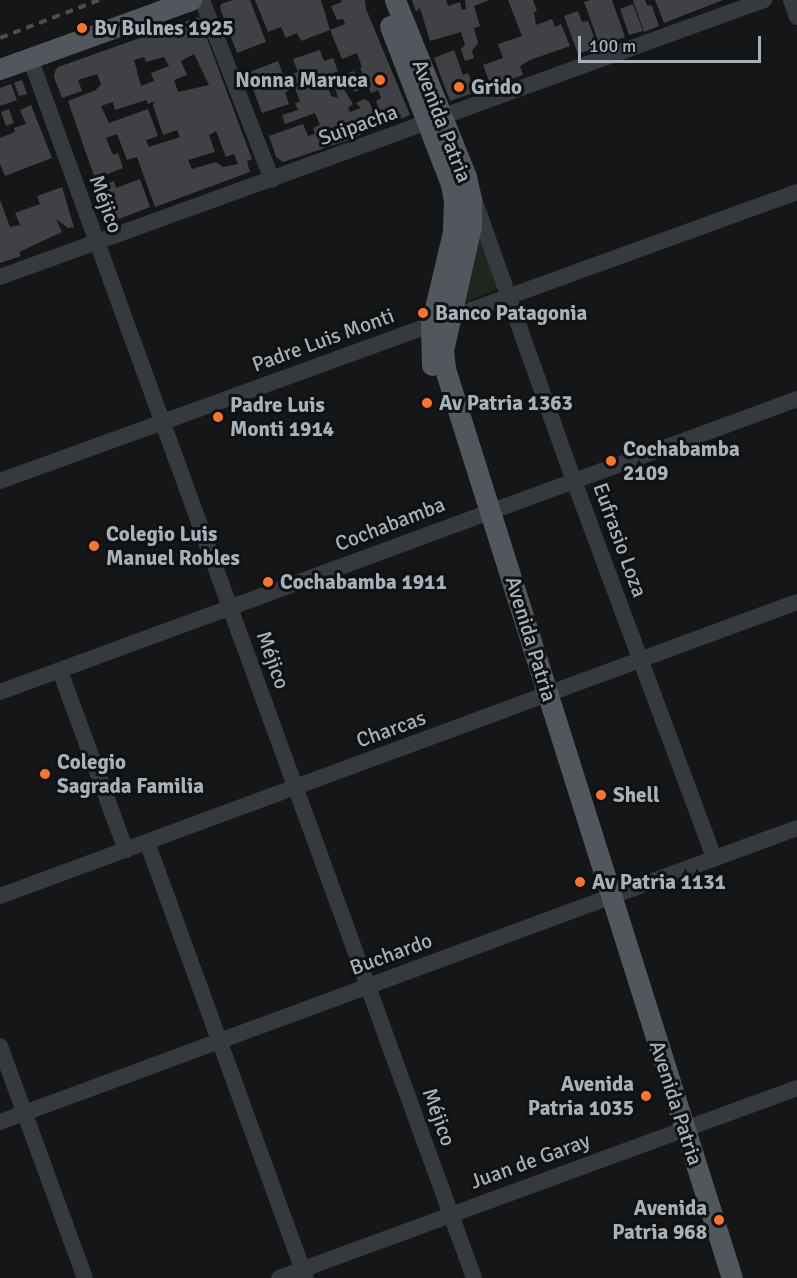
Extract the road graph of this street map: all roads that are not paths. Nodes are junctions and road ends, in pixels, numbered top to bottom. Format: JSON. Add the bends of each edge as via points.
{"nodes":[{"id":1,"x":190,"y":0,"type":"edge"},
{"id":2,"x":202,"y":0,"type":"edge"},
{"id":3,"x":380,"y":0,"type":"edge"},
{"id":4,"x":395,"y":0,"type":"edge"},
{"id":5,"x":764,"y":0,"type":"edge"},
{"id":6,"x":791,"y":0,"type":"edge"},
{"id":7,"x":797,"y":17,"type":"edge"},
{"id":8,"x":30,"y":58,"type":"junction"},
{"id":9,"x":0,"y":69,"type":"edge"},
{"id":10,"x":435,"y":121,"type":"junction"},
{"id":11,"x":272,"y":180,"type":"junction"},
{"id":12,"x":797,"y":192,"type":"edge"},
{"id":13,"x":470,"y":232,"type":"junction"},
{"id":14,"x":96,"y":240,"type":"junction"},
{"id":15,"x":0,"y":277,"type":"edge"},
{"id":16,"x":511,"y":297,"type":"junction"},
{"id":17,"x":441,"y":322,"type":"junction"},
{"id":18,"x":797,"y":399,"type":"edge"},
{"id":19,"x":162,"y":422,"type":"junction"},
{"id":20,"x":574,"y":481,"type":"junction"},
{"id":21,"x":0,"y":482,"type":"edge"},
{"id":22,"x":485,"y":513,"type":"junction"},
{"id":23,"x":797,"y":603,"type":"edge"},
{"id":24,"x":230,"y":609,"type":"junction"},
{"id":25,"x":641,"y":660,"type":"junction"},
{"id":26,"x":60,"y":671,"type":"junction"},
{"id":27,"x":0,"y":692,"type":"edge"},
{"id":28,"x":543,"y":697,"type":"junction"},
{"id":29,"x":295,"y":788,"type":"junction"},
{"id":30,"x":797,"y":828,"type":"edge"},
{"id":31,"x":147,"y":842,"type":"junction"},
{"id":32,"x":126,"y":850,"type":"junction"},
{"id":33,"x":714,"y":858,"type":"junction"},
{"id":34,"x":0,"y":896,"type":"edge"},
{"id":35,"x":605,"y":898,"type":"junction"},
{"id":36,"x":368,"y":986,"type":"junction"},
{"id":37,"x":219,"y":1039,"type":"junction"},
{"id":38,"x":0,"y":1046,"type":"edge"},
{"id":39,"x":797,"y":1088,"type":"edge"},
{"id":40,"x":25,"y":1113,"type":"junction"},
{"id":41,"x":0,"y":1122,"type":"edge"},
{"id":42,"x":679,"y":1129,"type":"junction"},
{"id":43,"x":450,"y":1214,"type":"junction"},
{"id":44,"x":304,"y":1274,"type":"edge"},
{"id":45,"x":85,"y":1278,"type":"edge"},
{"id":46,"x":279,"y":1278,"type":"edge"},
{"id":47,"x":474,"y":1278,"type":"edge"},
{"id":48,"x":720,"y":1278,"type":"edge"},
{"id":49,"x":732,"y":1278,"type":"edge"}],
"edges":[{"from":1,"to":8,"type":"main road"},
{"from":2,"to":11,"type":"street"},
{"from":3,"to":10,"type":"main road","name":"Avenida Patria"},
{"from":4,"to":10,"type":"main road","name":"Avenida Patria"},
{"from":5,"to":10,"type":"street","name":"Suipacha"},
{"from":6,"to":7,"type":"street"},
{"from":8,"to":9,"type":"main road"},
{"from":8,"to":14,"type":"street","name":"Méjico"},
{"from":10,"to":11,"type":"street","name":"Suipacha"},
{"from":10,"to":13,"type":"main road","name":"Avenida Patria","via":[[454,201]]},
{"from":10,"to":13,"type":"main road","name":"Avenida Patria","via":[[466,177],[472,212]]},
{"from":11,"to":14,"type":"street","name":"Suipacha"},
{"from":12,"to":16,"type":"street","name":"Padre Luis Monti"},
{"from":13,"to":16,"type":"street","name":"Eufrasio Loza"},
{"from":13,"to":17,"type":"main road","name":"Avenida Patria"},
{"from":14,"to":15,"type":"street","name":"Suipacha"},
{"from":14,"to":19,"type":"street","name":"Méjico"},
{"from":16,"to":17,"type":"street","name":"Padre Luis Monti"},
{"from":16,"to":20,"type":"street","name":"Eufrasio Loza"},
{"from":17,"to":19,"type":"street","name":"Padre Luis Monti"},
{"from":17,"to":22,"type":"main road","name":"Avenida Patria","via":[[431,362]]},
{"from":18,"to":20,"type":"street","name":"Cochabamba"},
{"from":19,"to":21,"type":"street","name":"Padre Luis Monti"},
{"from":19,"to":24,"type":"street","name":"Méjico"},
{"from":20,"to":22,"type":"street","name":"Cochabamba"},
{"from":20,"to":25,"type":"street","name":"Eufrasio Loza"},
{"from":22,"to":24,"type":"street","name":"Cochabamba"},
{"from":22,"to":28,"type":"main road","name":"Avenida Patria"},
{"from":23,"to":25,"type":"street","name":"Charcas"},
{"from":24,"to":26,"type":"street","name":"Cochabamba"},
{"from":24,"to":29,"type":"street","name":"Méjico"},
{"from":25,"to":28,"type":"street","name":"Charcas"},
{"from":25,"to":33,"type":"street","name":"Eufrasio Loza"},
{"from":26,"to":27,"type":"street","name":"Cochabamba"},
{"from":26,"to":32,"type":"street"},
{"from":28,"to":29,"type":"street","name":"Charcas"},
{"from":28,"to":35,"type":"main road","name":"Avenida Patria"},
{"from":29,"to":31,"type":"street","name":"Charcas"},
{"from":29,"to":36,"type":"street","name":"Méjico"},
{"from":30,"to":33,"type":"street","name":"Buchardo"},
{"from":31,"to":32,"type":"street","name":"Charcas"},
{"from":31,"to":37,"type":"street"},
{"from":32,"to":34,"type":"street","name":"Charcas"},
{"from":33,"to":35,"type":"street","name":"Buchardo"},
{"from":35,"to":36,"type":"street","name":"Buchardo"},
{"from":35,"to":42,"type":"main road","name":"Avenida Patria"},
{"from":36,"to":37,"type":"street","name":"Buchardo"},
{"from":36,"to":43,"type":"street","name":"Méjico"},
{"from":37,"to":40,"type":"street","name":"Buchardo"},
{"from":37,"to":44,"type":"street"},
{"from":38,"to":40,"type":"street"},
{"from":39,"to":42,"type":"street","name":"Juan de Garay"},
{"from":40,"to":41,"type":"street","name":"Buchardo"},
{"from":40,"to":45,"type":"street"},
{"from":42,"to":43,"type":"street","name":"Juan de Garay"},
{"from":42,"to":48,"type":"main road","name":"Avenida Patria"},
{"from":42,"to":49,"type":"main road","name":"Avenida Patria"},
{"from":43,"to":44,"type":"street","name":"Juan de Garay"},
{"from":43,"to":47,"type":"street","name":"Méjico"},
{"from":44,"to":46,"type":"street","name":"Juan de Garay"}]}
